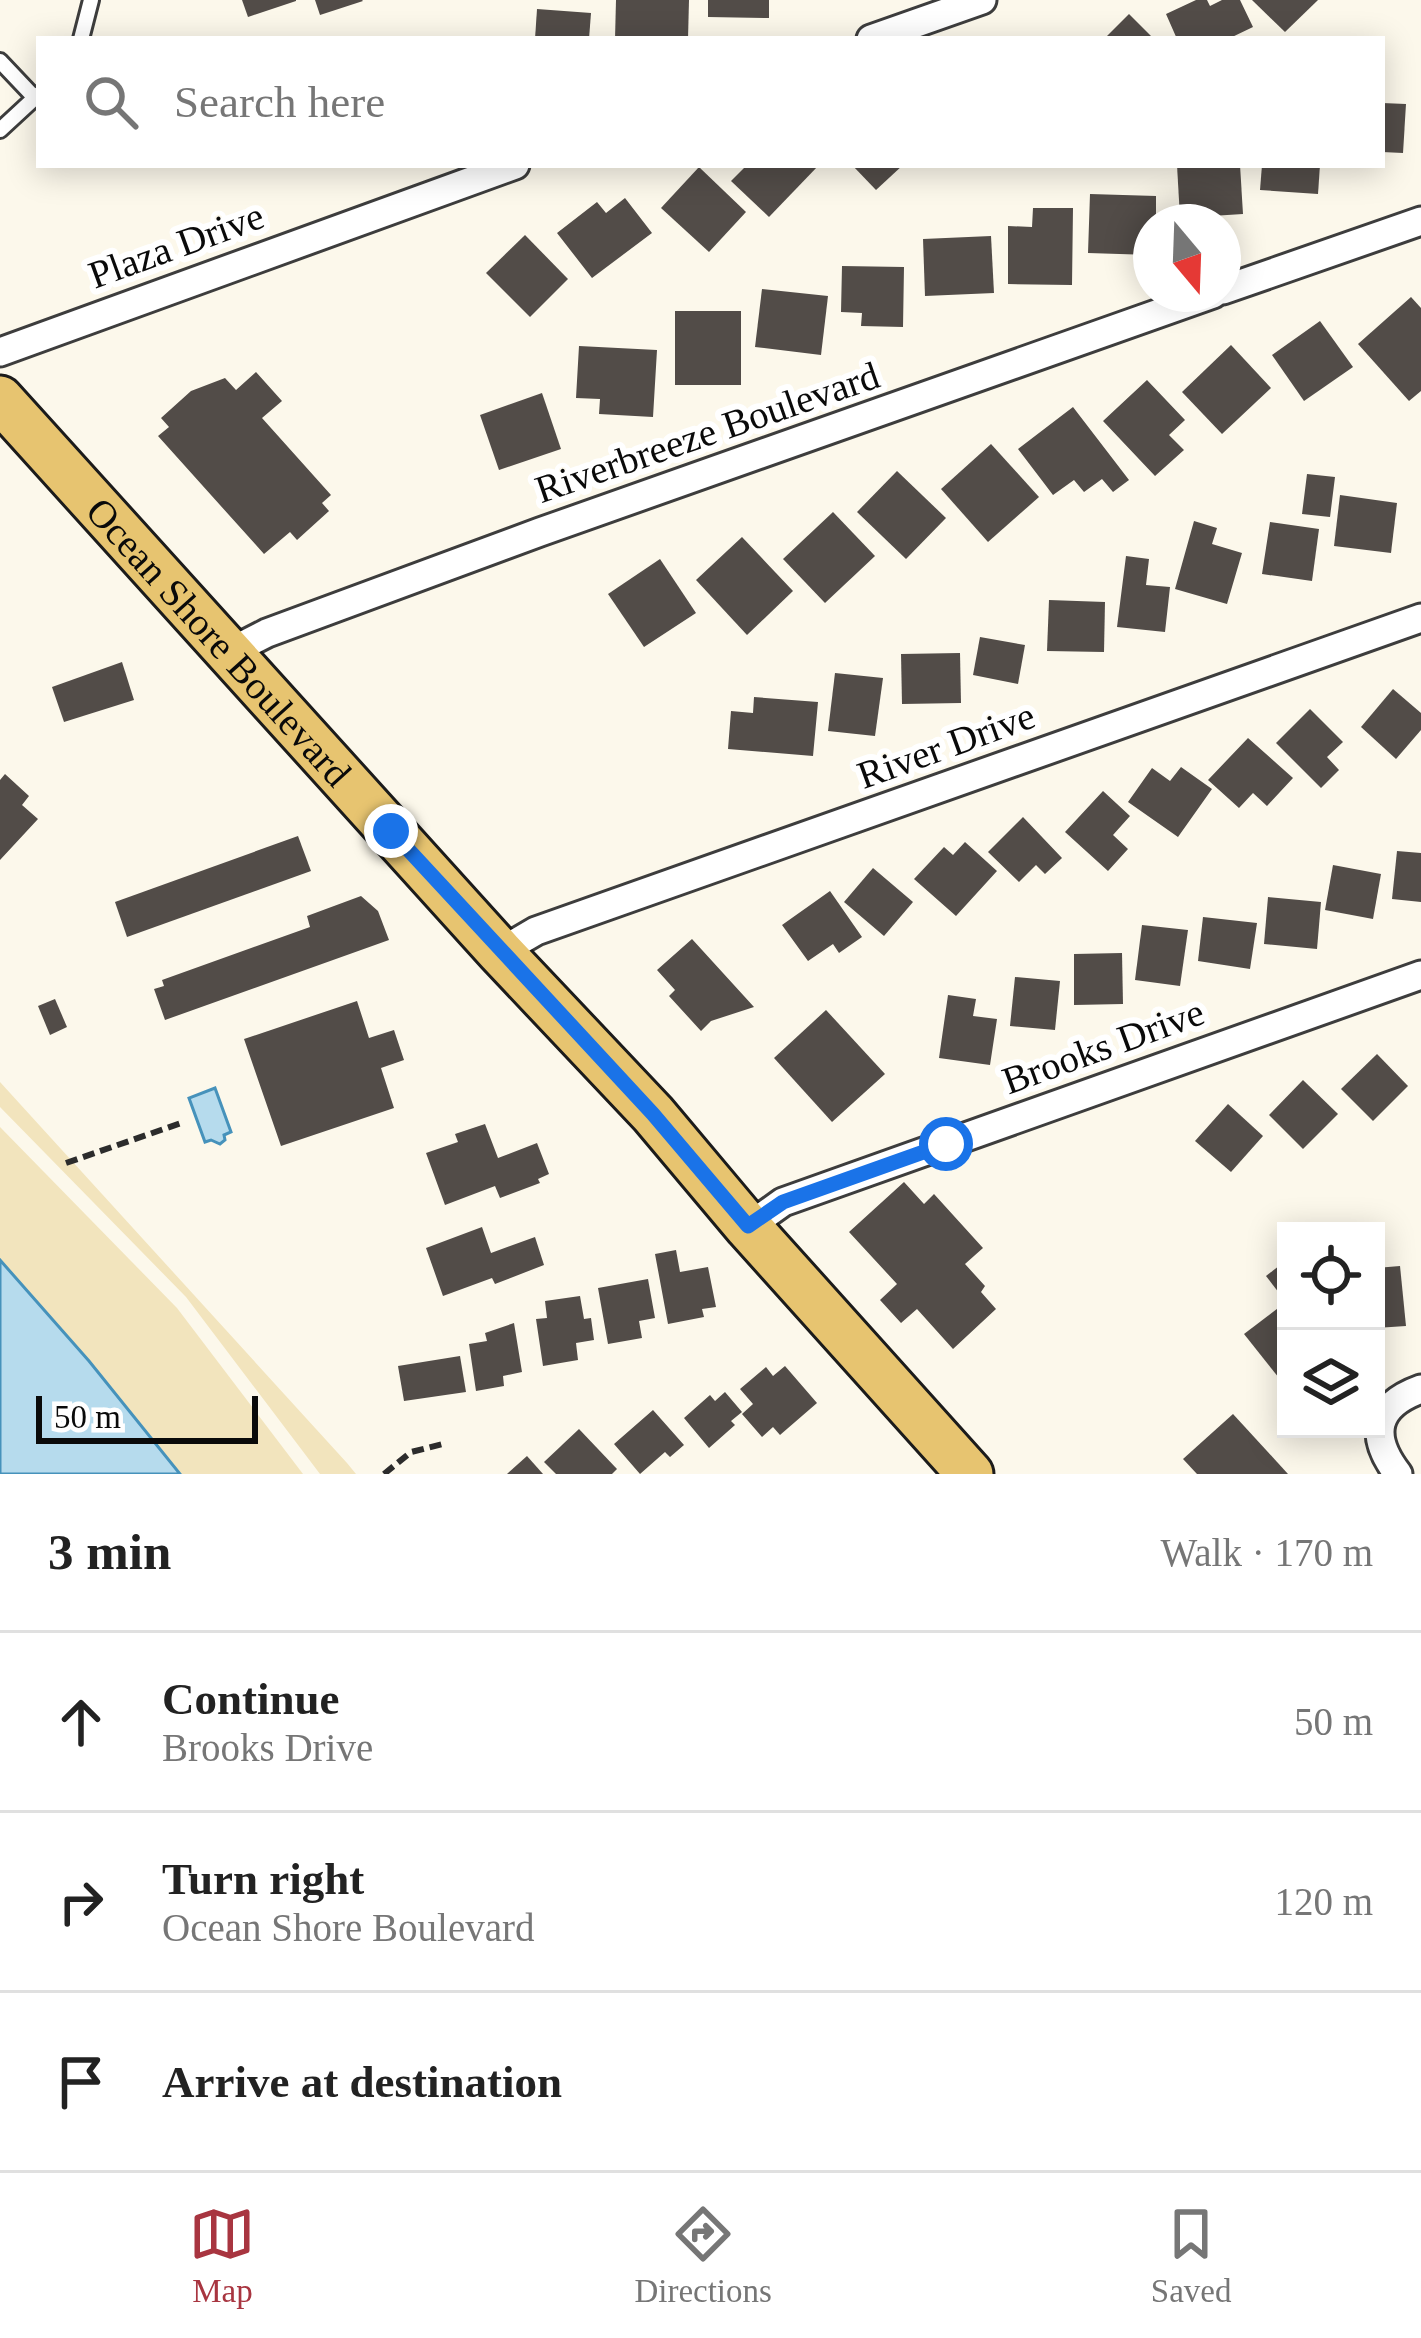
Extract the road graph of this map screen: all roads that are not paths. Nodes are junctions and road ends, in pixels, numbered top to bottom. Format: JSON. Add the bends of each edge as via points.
{"nodes":[{"id":1,"x":92,"y":0,"type":"edge"},
{"id":2,"x":982,"y":0,"type":"edge"},
{"id":3,"x":82,"y":36,"type":"edge"},
{"id":4,"x":880,"y":36,"type":"edge"},
{"id":5,"x":0,"y":61,"type":"edge"},
{"id":6,"x":36,"y":95,"type":"edge"},
{"id":7,"x":36,"y":97,"type":"edge"},
{"id":8,"x":0,"y":130,"type":"edge"},
{"id":9,"x":507,"y":168,"type":"edge"},
{"id":10,"x":1421,"y":220,"type":"edge"},
{"id":11,"x":1241,"y":284,"type":"edge"},
{"id":12,"x":1162,"y":312,"type":"edge"},
{"id":13,"x":0,"y":352,"type":"edge"},
{"id":14,"x":0,"y":399,"type":"edge"},
{"id":15,"x":1421,"y":618,"type":"edge"},
{"id":16,"x":230,"y":652,"type":"junction"},
{"id":17,"x":500,"y":952,"type":"junction"},
{"id":18,"x":1421,"y":975,"type":"edge"},
{"id":19,"x":748,"y":1226,"type":"junction"},
{"id":20,"x":1421,"y":1389,"type":"edge"},
{"id":21,"x":970,"y":1474,"type":"edge"},
{"id":22,"x":1398,"y":1474,"type":"edge"}],
"edges":[{"from":1,"to":3,"type":"lane"},
{"from":2,"to":4,"type":"street"},
{"from":5,"to":6,"type":"lane"},
{"from":7,"to":8,"type":"lane"},
{"from":9,"to":13,"type":"street","name":"Plaza Drive"},
{"from":10,"to":11,"type":"street"},
{"from":12,"to":16,"type":"street","name":"Riverbreeze Boulevard","via":[[540,532]]},
{"from":14,"to":16,"type":"main road","name":"Ocean Shore Boulevard"},
{"from":15,"to":17,"type":"street","name":"River Drive","via":[[536,931]]},
{"from":16,"to":17,"type":"main road","name":"Ocean Shore Boulevard"},
{"from":17,"to":19,"type":"main road","name":"Ocean Shore Boulevard"},
{"from":18,"to":19,"type":"street","name":"Brooks Drive","via":[[783,1202]]},
{"from":19,"to":21,"type":"main road","name":"Ocean Shore Boulevard"},
{"from":20,"to":22,"type":"street","via":[[1384,1412],[1382,1453]]}]}
